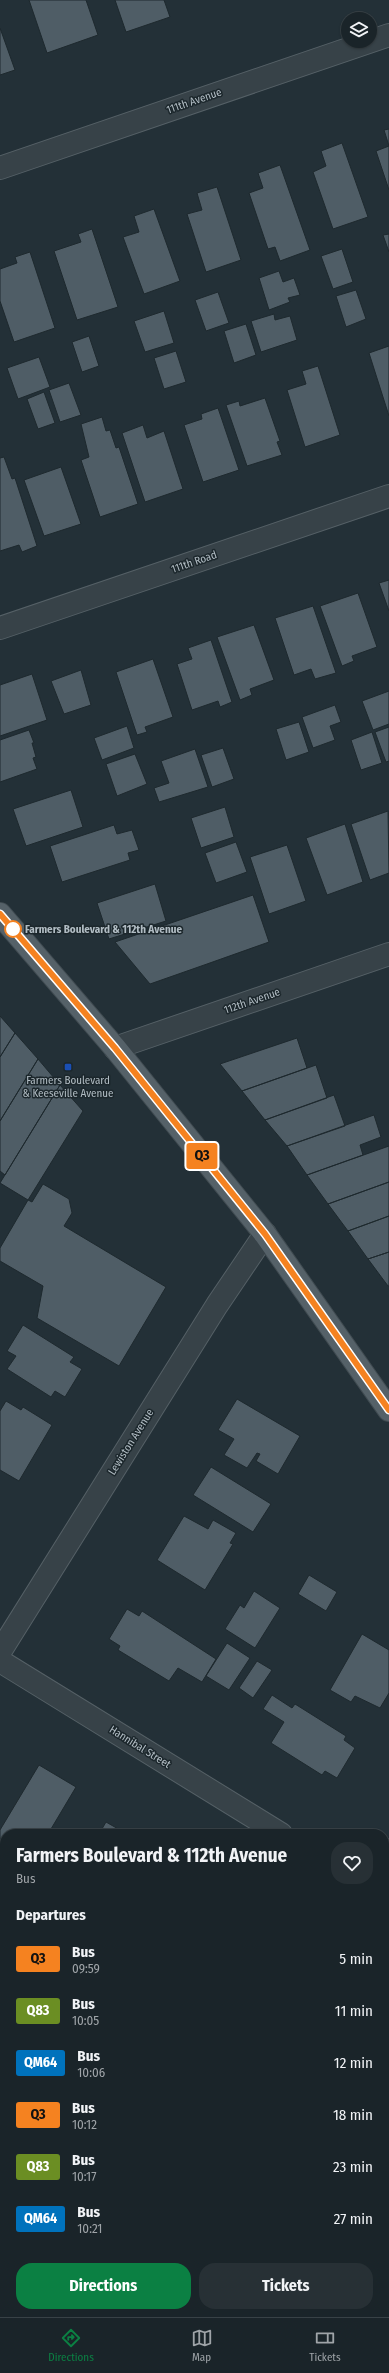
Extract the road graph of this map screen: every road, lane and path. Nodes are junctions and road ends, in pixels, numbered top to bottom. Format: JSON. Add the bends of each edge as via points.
{"nodes":[{"id":1,"x":389,"y":35,"type":"edge"},
{"id":2,"x":0,"y":168,"type":"edge"},
{"id":3,"x":389,"y":496,"type":"edge"},
{"id":4,"x":0,"y":628,"type":"edge"},
{"id":5,"x":0,"y":914,"type":"edge"},
{"id":6,"x":389,"y":954,"type":"edge"},
{"id":7,"x":115,"y":1048,"type":"junction"},
{"id":8,"x":265,"y":1234,"type":"junction"},
{"id":9,"x":389,"y":1410,"type":"edge"},
{"id":10,"x":0,"y":1652,"type":"edge"},
{"id":11,"x":0,"y":1661,"type":"edge"},
{"id":12,"x":273,"y":1829,"type":"edge"}],
"edges":[{"from":1,"to":2,"type":"street","name":"111th Avenue"},
{"from":3,"to":4,"type":"street","name":"111th Road"},
{"from":5,"to":7,"type":"main road"},
{"from":6,"to":7,"type":"street","name":"112th Avenue"},
{"from":7,"to":8,"type":"main road"},
{"from":8,"to":9,"type":"main road"},
{"from":8,"to":10,"type":"street","name":"Lewiston Avenue"},
{"from":11,"to":12,"type":"street","name":"Hannibal Street"}]}
